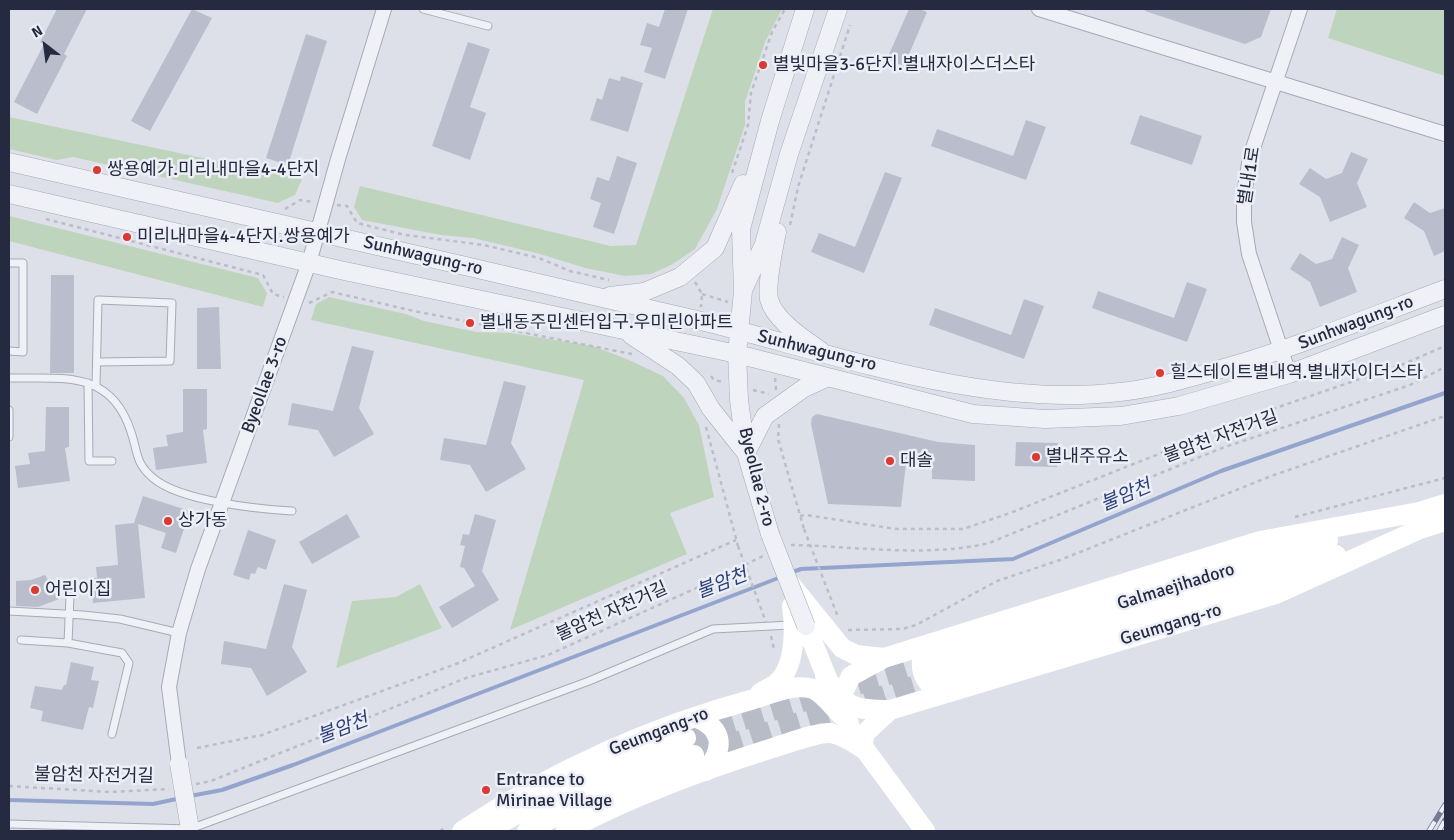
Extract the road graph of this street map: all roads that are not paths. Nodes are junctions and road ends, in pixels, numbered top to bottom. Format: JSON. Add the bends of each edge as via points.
{"nodes":[{"id":1,"x":384,"y":9,"type":"edge"},
{"id":2,"x":424,"y":9,"type":"edge"},
{"id":3,"x":805,"y":9,"type":"edge"},
{"id":4,"x":1039,"y":9,"type":"edge"},
{"id":5,"x":1300,"y":9,"type":"edge"},
{"id":6,"x":845,"y":13,"type":"edge"},
{"id":7,"x":488,"y":26,"type":"dead end"},
{"id":8,"x":1276,"y":82,"type":"junction"},
{"id":9,"x":770,"y":121,"type":"junction"},
{"id":10,"x":1445,"y":134,"type":"edge"},
{"id":11,"x":789,"y":154,"type":"junction"},
{"id":12,"x":9,"y":162,"type":"edge"},
{"id":13,"x":9,"y":194,"type":"edge"},
{"id":14,"x":317,"y":232,"type":"junction"},
{"id":15,"x":9,"y":263,"type":"edge"},
{"id":16,"x":309,"y":263,"type":"junction"},
{"id":17,"x":1445,"y":289,"type":"edge"},
{"id":18,"x":742,"y":291,"type":"junction"},
{"id":19,"x":600,"y":298,"type":"junction"},
{"id":20,"x":1445,"y":315,"type":"edge"},
{"id":21,"x":620,"y":328,"type":"junction"},
{"id":22,"x":739,"y":331,"type":"junction"},
{"id":23,"x":1281,"y":351,"type":"junction"},
{"id":24,"x":9,"y":352,"type":"edge"},
{"id":25,"x":737,"y":354,"type":"junction"},
{"id":26,"x":830,"y":357,"type":"junction"},
{"id":27,"x":97,"y":362,"type":"junction"},
{"id":28,"x":1290,"y":374,"type":"junction"},
{"id":29,"x":9,"y":378,"type":"edge"},
{"id":30,"x":826,"y":378,"type":"junction"},
{"id":31,"x":88,"y":383,"type":"junction"},
{"id":32,"x":96,"y":386,"type":"junction"},
{"id":33,"x":9,"y":410,"type":"edge"},
{"id":34,"x":9,"y":437,"type":"edge"},
{"id":35,"x":746,"y":453,"type":"junction"},
{"id":36,"x":112,"y":461,"type":"dead end"},
{"id":37,"x":224,"y":503,"type":"junction"},
{"id":38,"x":1445,"y":504,"type":"edge"},
{"id":39,"x":292,"y":512,"type":"dead end"},
{"id":40,"x":1419,"y":521,"type":"junction"},
{"id":41,"x":1445,"y":521,"type":"edge"},
{"id":42,"x":790,"y":584,"type":"junction"},
{"id":43,"x":70,"y":596,"type":"dead end"},
{"id":44,"x":9,"y":611,"type":"edge"},
{"id":45,"x":71,"y":614,"type":"junction"},
{"id":46,"x":818,"y":625,"type":"junction"},
{"id":47,"x":180,"y":633,"type":"junction"},
{"id":48,"x":21,"y":640,"type":"dead end"},
{"id":49,"x":68,"y":643,"type":"junction"},
{"id":50,"x":884,"y":658,"type":"junction"},
{"id":51,"x":938,"y":669,"type":"junction"},
{"id":52,"x":825,"y":676,"type":"junction"},
{"id":53,"x":748,"y":700,"type":"junction"},
{"id":54,"x":836,"y":700,"type":"junction"},
{"id":55,"x":890,"y":710,"type":"junction"},
{"id":56,"x":695,"y":717,"type":"junction"},
{"id":57,"x":849,"y":724,"type":"junction"},
{"id":58,"x":112,"y":734,"type":"dead end"},
{"id":59,"x":802,"y":739,"type":"junction"},
{"id":60,"x":862,"y":748,"type":"junction"},
{"id":61,"x":695,"y":755,"type":"junction"},
{"id":62,"x":179,"y":764,"type":"joint"},
{"id":63,"x":9,"y":824,"type":"edge"},
{"id":64,"x":190,"y":828,"type":"edge"},
{"id":65,"x":462,"y":831,"type":"edge"},
{"id":66,"x":488,"y":831,"type":"edge"},
{"id":67,"x":527,"y":831,"type":"edge"},
{"id":68,"x":566,"y":831,"type":"edge"},
{"id":69,"x":925,"y":831,"type":"edge"}],
"edges":[{"from":1,"to":14,"type":"street","name":"Byeollae 3-ro"},
{"from":2,"to":7,"type":"lane"},
{"from":3,"to":9,"type":"street","name":"Byeollae 2-ro"},
{"from":4,"to":8,"type":"street"},
{"from":5,"to":8,"type":"street","name":"별내1로"},
{"from":6,"to":11,"type":"street","name":"Byeollae 2-ro"},
{"from":8,"to":10,"type":"street"},
{"from":8,"to":23,"type":"street","name":"별내1로","via":[[1250,157],[1244,222],[1249,254]]},
{"from":9,"to":18,"type":"street","name":"Byeollae 2-ro","via":[[741,229]]},
{"from":9,"to":19,"type":"street","via":[[715,248],[680,278],[644,292]]},
{"from":11,"to":18,"type":"street","name":"Byeollae 2-ro","via":[[764,244]]},
{"from":11,"to":26,"type":"street","via":[[781,217],[772,253],[769,299],[783,322]]},
{"from":12,"to":14,"type":"street","name":"Sunhwagung-ro"},
{"from":13,"to":16,"type":"street","name":"Sunhwagung-ro"},
{"from":14,"to":16,"type":"street","name":"Byeollae 3-ro"},
{"from":14,"to":19,"type":"street","name":"Sunhwagung-ro"},
{"from":15,"to":24,"type":"lane","via":[[23,263],[23,352]]},
{"from":16,"to":21,"type":"street","name":"Sunhwagung-ro"},
{"from":16,"to":37,"type":"street","name":"Byeollae 3-ro"},
{"from":17,"to":23,"type":"street","name":"Sunhwagung-ro"},
{"from":18,"to":22,"type":"street","name":"Byeollae 2-ro"},
{"from":19,"to":22,"type":"street","name":"Sunhwagung-ro"},
{"from":20,"to":28,"type":"street","name":"Sunhwagung-ro"},
{"from":21,"to":25,"type":"street","name":"Sunhwagung-ro"},
{"from":21,"to":35,"type":"street","via":[[678,366],[696,383],[711,409]]},
{"from":22,"to":25,"type":"street","name":"Byeollae 2-ro"},
{"from":22,"to":26,"type":"street","name":"Sunhwagung-ro"},
{"from":23,"to":26,"type":"street","name":"Sunhwagung-ro","via":[[1174,383],[1118,393],[1042,395],[974,387]]},
{"from":23,"to":28,"type":"street","name":"별내1로"},
{"from":25,"to":30,"type":"street","name":"Sunhwagung-ro"},
{"from":25,"to":35,"type":"street","name":"Byeollae 2-ro"},
{"from":27,"to":27,"type":"lane","via":[[98,300],[172,303],[170,361]]},
{"from":27,"to":32,"type":"lane"},
{"from":28,"to":30,"type":"street","name":"Sunhwagung-ro","via":[[1179,406],[1120,416],[1045,419],[973,414]]},
{"from":29,"to":31,"type":"lane","via":[[77,379]]},
{"from":30,"to":35,"type":"street","via":[[804,388],[765,416]]},
{"from":31,"to":32,"type":"lane"},
{"from":31,"to":36,"type":"lane","via":[[89,461]]},
{"from":32,"to":37,"type":"lane","via":[[115,399],[132,433],[135,452],[154,479],[170,489]]},
{"from":33,"to":34,"type":"lane"},
{"from":35,"to":42,"type":"street","name":"Byeollae 2-ro","bridge":true,"via":[[770,534]]},
{"from":37,"to":39,"type":"lane"},
{"from":37,"to":47,"type":"street","name":"Byeollae 3-ro","via":[[198,569]]},
{"from":38,"to":40,"type":"main road","name":"Geumgang-ro"},
{"from":40,"to":41,"type":"main road","name":"Geumgang-ro"},
{"from":40,"to":51,"type":"main road","name":"Geumgang-ro","via":[[1260,541]]},
{"from":40,"to":51,"type":"main road","name":"Geumgang-ro","via":[[1276,594]]},
{"from":42,"to":46,"type":"main road","bridge":true},
{"from":42,"to":46,"type":"main road"},
{"from":43,"to":45,"type":"lane"},
{"from":44,"to":45,"type":"lane"},
{"from":45,"to":47,"type":"lane","via":[[120,619]]},
{"from":45,"to":49,"type":"lane"},
{"from":46,"to":50,"type":"main road","via":[[842,648],[856,656]]},
{"from":46,"to":52,"type":"main road"},
{"from":46,"to":53,"type":"main road","via":[[778,682]]},
{"from":46,"to":64,"type":"lane","via":[[714,629],[588,681]]},
{"from":47,"to":62,"type":"street","name":"Byeollae 3-ro","via":[[169,687]]},
{"from":48,"to":49,"type":"lane"},
{"from":49,"to":58,"type":"lane","via":[[122,653],[129,663]]},
{"from":50,"to":51,"type":"main road","name":"Geumgang-ro"},
{"from":50,"to":54,"type":"main road","via":[[851,676]]},
{"from":51,"to":55,"type":"main road","name":"Geumgang-ro"},
{"from":52,"to":54,"type":"main road"},
{"from":52,"to":57,"type":"main road"},
{"from":53,"to":54,"type":"main road","name":"Geumgang-ro","via":[[794,688],[813,689]]},
{"from":53,"to":56,"type":"main road","name":"Geumgang-ro"},
{"from":54,"to":55,"type":"main road","name":"Geumgang-ro","via":[[860,710]]},
{"from":54,"to":57,"type":"main road"},
{"from":54,"to":59,"type":"main road","via":[[829,716]]},
{"from":55,"to":60,"type":"main road","via":[[865,733]]},
{"from":56,"to":61,"type":"main road","via":[[708,722],[719,741],[718,752]]},
{"from":56,"to":65,"type":"main road","name":"Geumgang-ro","via":[[583,762],[508,800]]},
{"from":57,"to":60,"type":"main road"},
{"from":59,"to":60,"type":"main road","via":[[830,733],[847,738]]},
{"from":59,"to":61,"type":"main road"},
{"from":60,"to":69,"type":"main road"},
{"from":61,"to":66,"type":"main road","via":[[542,800]]},
{"from":61,"to":67,"type":"main road","via":[[608,789]]},
{"from":61,"to":68,"type":"main road"},
{"from":62,"to":64,"type":"street","bridge":true},
{"from":63,"to":64,"type":"lane"}]}
